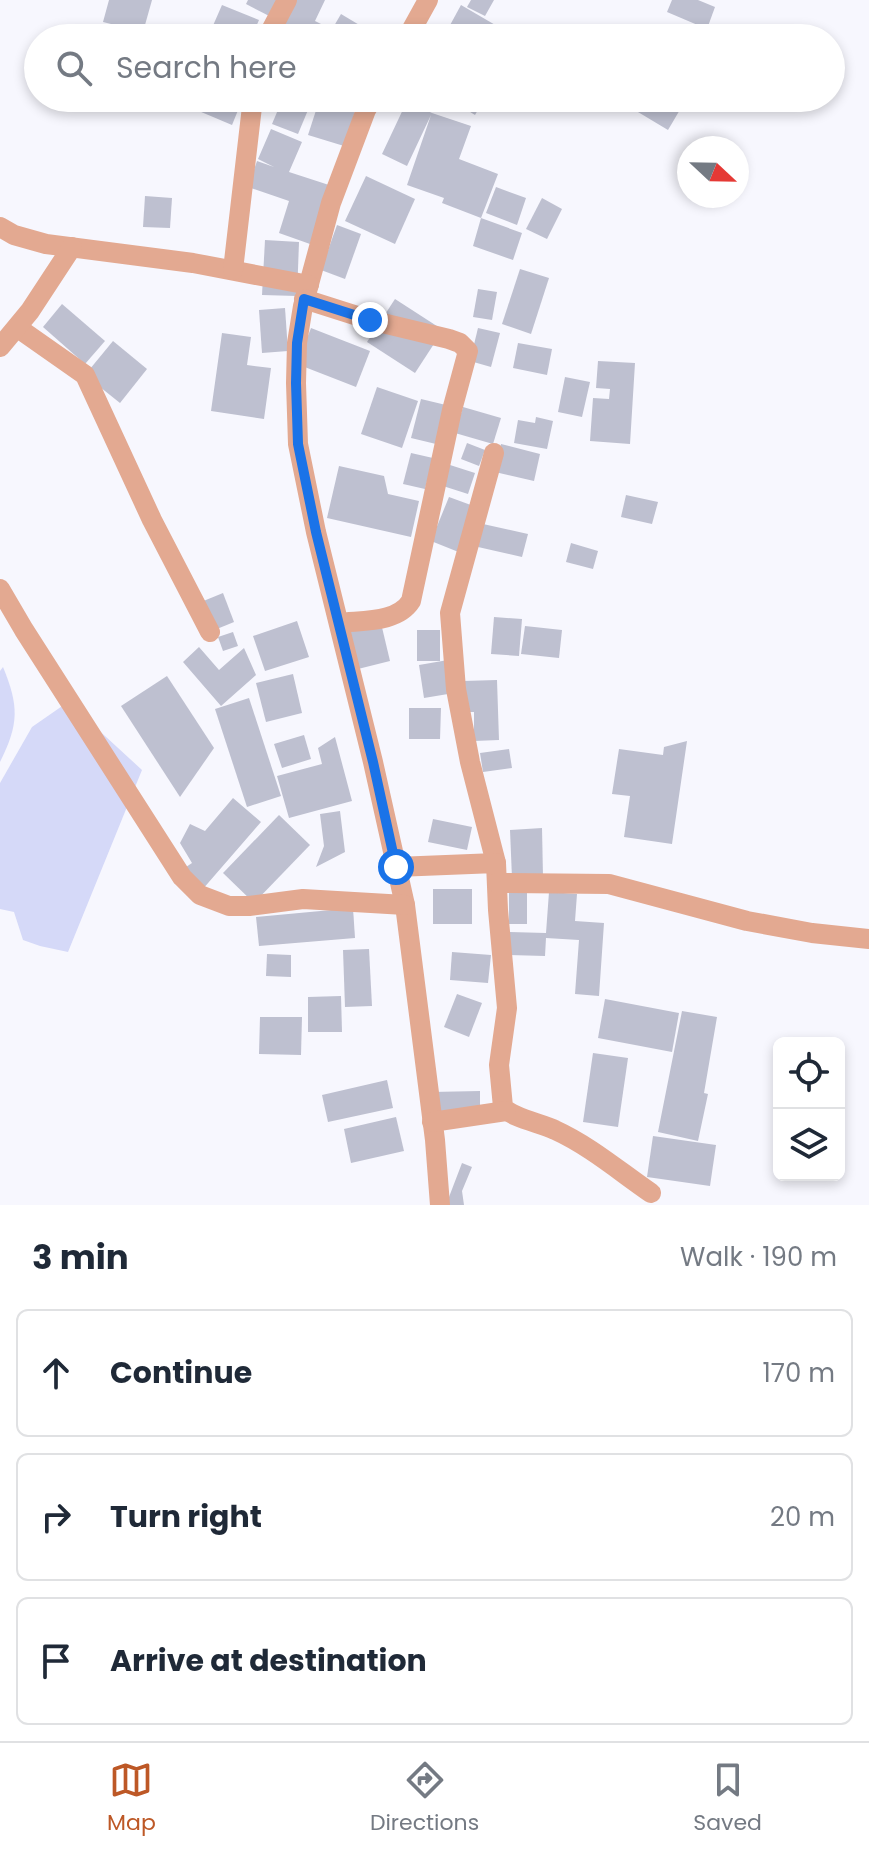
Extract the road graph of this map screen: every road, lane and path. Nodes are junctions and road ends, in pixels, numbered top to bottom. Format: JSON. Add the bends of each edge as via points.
{"nodes":[{"id":1,"x":287,"y":0,"type":"edge"},
{"id":2,"x":428,"y":0,"type":"edge"},
{"id":3,"x":274,"y":24,"type":"edge"},
{"id":4,"x":415,"y":24,"type":"edge"},
{"id":5,"x":251,"y":112,"type":"edge"},
{"id":6,"x":365,"y":112,"type":"edge"},
{"id":7,"x":0,"y":227,"type":"edge"},
{"id":8,"x":72,"y":247,"type":"junction"},
{"id":9,"x":233,"y":270,"type":"junction"},
{"id":10,"x":306,"y":292,"type":"junction"},
{"id":11,"x":18,"y":328,"type":"junction"},
{"id":12,"x":0,"y":347,"type":"edge"},
{"id":13,"x":494,"y":453,"type":"dead end"},
{"id":14,"x":0,"y":589,"type":"edge"},
{"id":15,"x":339,"y":623,"type":"junction"},
{"id":16,"x":210,"y":632,"type":"dead end"},
{"id":17,"x":396,"y":867,"type":"junction"},
{"id":18,"x":496,"y":873,"type":"junction"},
{"id":19,"x":405,"y":905,"type":"junction"},
{"id":20,"x":869,"y":939,"type":"edge"},
{"id":21,"x":506,"y":1111,"type":"junction"},
{"id":22,"x":432,"y":1122,"type":"junction"},
{"id":23,"x":651,"y":1193,"type":"dead end"},
{"id":24,"x":440,"y":1205,"type":"edge"}],
"edges":[{"from":1,"to":3,"type":"street"},
{"from":2,"to":4,"type":"street"},
{"from":5,"to":9,"type":"street"},
{"from":6,"to":10,"type":"street","via":[[331,203]]},
{"from":7,"to":8,"type":"street","via":[[29,240]]},
{"from":8,"to":9,"type":"street"},
{"from":8,"to":11,"type":"street"},
{"from":9,"to":10,"type":"street"},
{"from":10,"to":15,"type":"street","via":[[297,343],[298,444]]},
{"from":10,"to":15,"type":"street","via":[[370,320],[460,343],[468,351],[411,601],[394,616]]},
{"from":11,"to":12,"type":"street"},
{"from":11,"to":16,"type":"street","via":[[85,375]]},
{"from":13,"to":18,"type":"street","via":[[450,613],[456,689]]},
{"from":14,"to":19,"type":"street","via":[[182,877],[200,895],[229,906],[303,899]]},
{"from":15,"to":17,"type":"street"},
{"from":17,"to":18,"type":"street"},
{"from":17,"to":19,"type":"street"},
{"from":18,"to":20,"type":"street","via":[[609,884],[747,921]]},
{"from":18,"to":21,"type":"street","via":[[507,1008],[499,1065]]},
{"from":19,"to":22,"type":"street"},
{"from":21,"to":22,"type":"street"},
{"from":21,"to":23,"type":"street","via":[[574,1139]]},
{"from":22,"to":24,"type":"street"}]}
